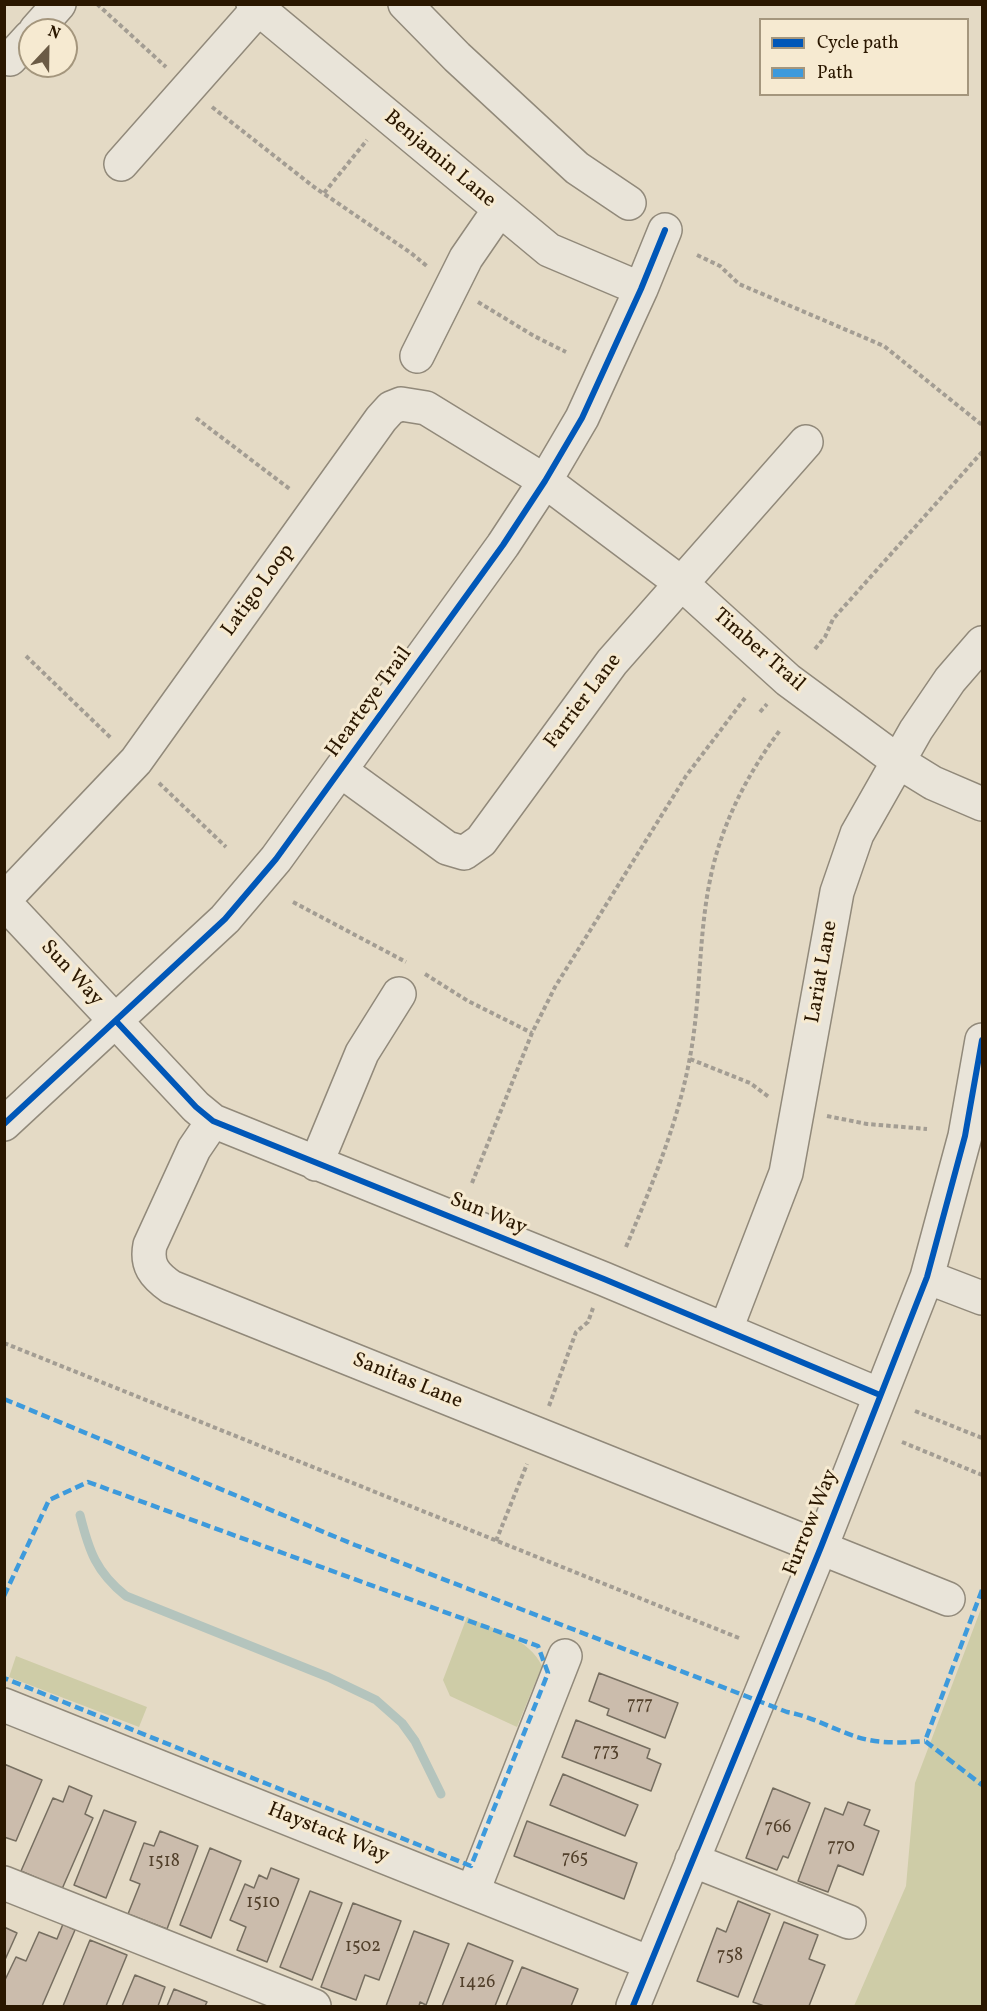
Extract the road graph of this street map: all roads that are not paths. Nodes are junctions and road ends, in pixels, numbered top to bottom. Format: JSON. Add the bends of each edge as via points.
{"nodes":[{"id":1,"x":59,"y":4,"type":"edge"},
{"id":2,"x":405,"y":4,"type":"edge"},
{"id":3,"x":256,"y":7,"type":"edge"},
{"id":4,"x":47,"y":18,"type":"edge"},
{"id":5,"x":121,"y":164,"type":"dead end"},
{"id":6,"x":629,"y":203,"type":"dead end"},
{"id":7,"x":499,"y":210,"type":"junction"},
{"id":8,"x":665,"y":230,"type":"dead end"},
{"id":9,"x":641,"y":290,"type":"junction"},
{"id":10,"x":417,"y":356,"type":"dead end"},
{"id":11,"x":806,"y":442,"type":"dead end"},
{"id":12,"x":545,"y":481,"type":"junction"},
{"id":13,"x":681,"y":583,"type":"junction"},
{"id":14,"x":982,"y":643,"type":"edge"},
{"id":15,"x":898,"y":762,"type":"junction"},
{"id":16,"x":341,"y":771,"type":"junction"},
{"id":17,"x":982,"y":804,"type":"edge"},
{"id":18,"x":4,"y":901,"type":"edge"},
{"id":19,"x":399,"y":994,"type":"dead end"},
{"id":20,"x":116,"y":1021,"type":"junction"},
{"id":21,"x":982,"y":1040,"type":"edge"},
{"id":22,"x":213,"y":1121,"type":"junction"},
{"id":23,"x":4,"y":1124,"type":"edge"},
{"id":24,"x":316,"y":1164,"type":"junction"},
{"id":25,"x":927,"y":1277,"type":"junction"},
{"id":26,"x":982,"y":1298,"type":"edge"},
{"id":27,"x":726,"y":1329,"type":"junction"},
{"id":28,"x":880,"y":1395,"type":"junction"},
{"id":29,"x":821,"y":1547,"type":"junction"},
{"id":30,"x":948,"y":1599,"type":"dead end"},
{"id":31,"x":565,"y":1656,"type":"dead end"},
{"id":32,"x":4,"y":1705,"type":"edge"},
{"id":33,"x":692,"y":1860,"type":"junction"},
{"id":34,"x":4,"y":1883,"type":"edge"},
{"id":35,"x":473,"y":1891,"type":"junction"},
{"id":36,"x":849,"y":1922,"type":"dead end"},
{"id":37,"x":650,"y":1963,"type":"junction"},
{"id":38,"x":314,"y":2007,"type":"edge"},
{"id":39,"x":633,"y":2007,"type":"edge"}],
"edges":[{"from":1,"to":4,"type":"street"},
{"from":2,"to":6,"type":"street","via":[[577,168]]},
{"from":3,"to":5,"type":"street"},
{"from":3,"to":7,"type":"street","name":"Benjamin Lane"},
{"from":7,"to":9,"type":"street","name":"Benjamin Lane","via":[[549,250]]},
{"from":7,"to":10,"type":"street","via":[[466,258]]},
{"from":8,"to":9,"type":"street","name":"Hearteye Trail"},
{"from":9,"to":12,"type":"street","name":"Hearteye Trail","via":[[582,418]]},
{"from":11,"to":13,"type":"street","name":"Farrier Lane"},
{"from":12,"to":13,"type":"street","name":"Timber Trail"},
{"from":12,"to":16,"type":"street","name":"Hearteye Trail"},
{"from":12,"to":18,"type":"street","name":"Latigo Loop","via":[[426,408],[401,404],[391,408],[136,761]]},
{"from":13,"to":15,"type":"street","name":"Timber Trail","via":[[788,680]]},
{"from":13,"to":16,"type":"street","name":"Farrier Lane","via":[[612,662],[481,841],[464,853],[447,848]]},
{"from":14,"to":15,"type":"street","name":"Lariat Lane","via":[[950,680]]},
{"from":15,"to":17,"type":"street","name":"Timber Trail","via":[[933,783]]},
{"from":15,"to":27,"type":"street","name":"Lariat Lane","via":[[857,834],[837,892],[786,1173]]},
{"from":16,"to":20,"type":"street","name":"Hearteye Trail","via":[[225,920]]},
{"from":18,"to":20,"type":"street","name":"Sun Way"},
{"from":19,"to":24,"type":"street","via":[[362,1053]]},
{"from":20,"to":22,"type":"street","name":"Sun Way"},
{"from":20,"to":23,"type":"street","name":"Hearteye Trail"},
{"from":21,"to":25,"type":"street","name":"Furrow Way","via":[[965,1136]]},
{"from":22,"to":24,"type":"street","name":"Sun Way"},
{"from":22,"to":29,"type":"street","name":"Sanitas Lane","via":[[194,1149],[150,1245],[147,1258],[155,1276],[171,1287]]},
{"from":24,"to":27,"type":"street","name":"Sun Way"},
{"from":25,"to":26,"type":"street"},
{"from":25,"to":28,"type":"street","name":"Furrow Way"},
{"from":27,"to":28,"type":"street","name":"Sun Way"},
{"from":28,"to":29,"type":"street","name":"Furrow Way"},
{"from":29,"to":30,"type":"street","name":"Sanitas Lane"},
{"from":29,"to":33,"type":"street","name":"Furrow Way"},
{"from":31,"to":35,"type":"street"},
{"from":32,"to":35,"type":"street","name":"Haystack Way"},
{"from":33,"to":36,"type":"street"},
{"from":33,"to":37,"type":"street","name":"Furrow Way"},
{"from":34,"to":38,"type":"street"},
{"from":35,"to":37,"type":"street","name":"Haystack Way"},
{"from":37,"to":39,"type":"street","name":"Furrow Way"}]}
